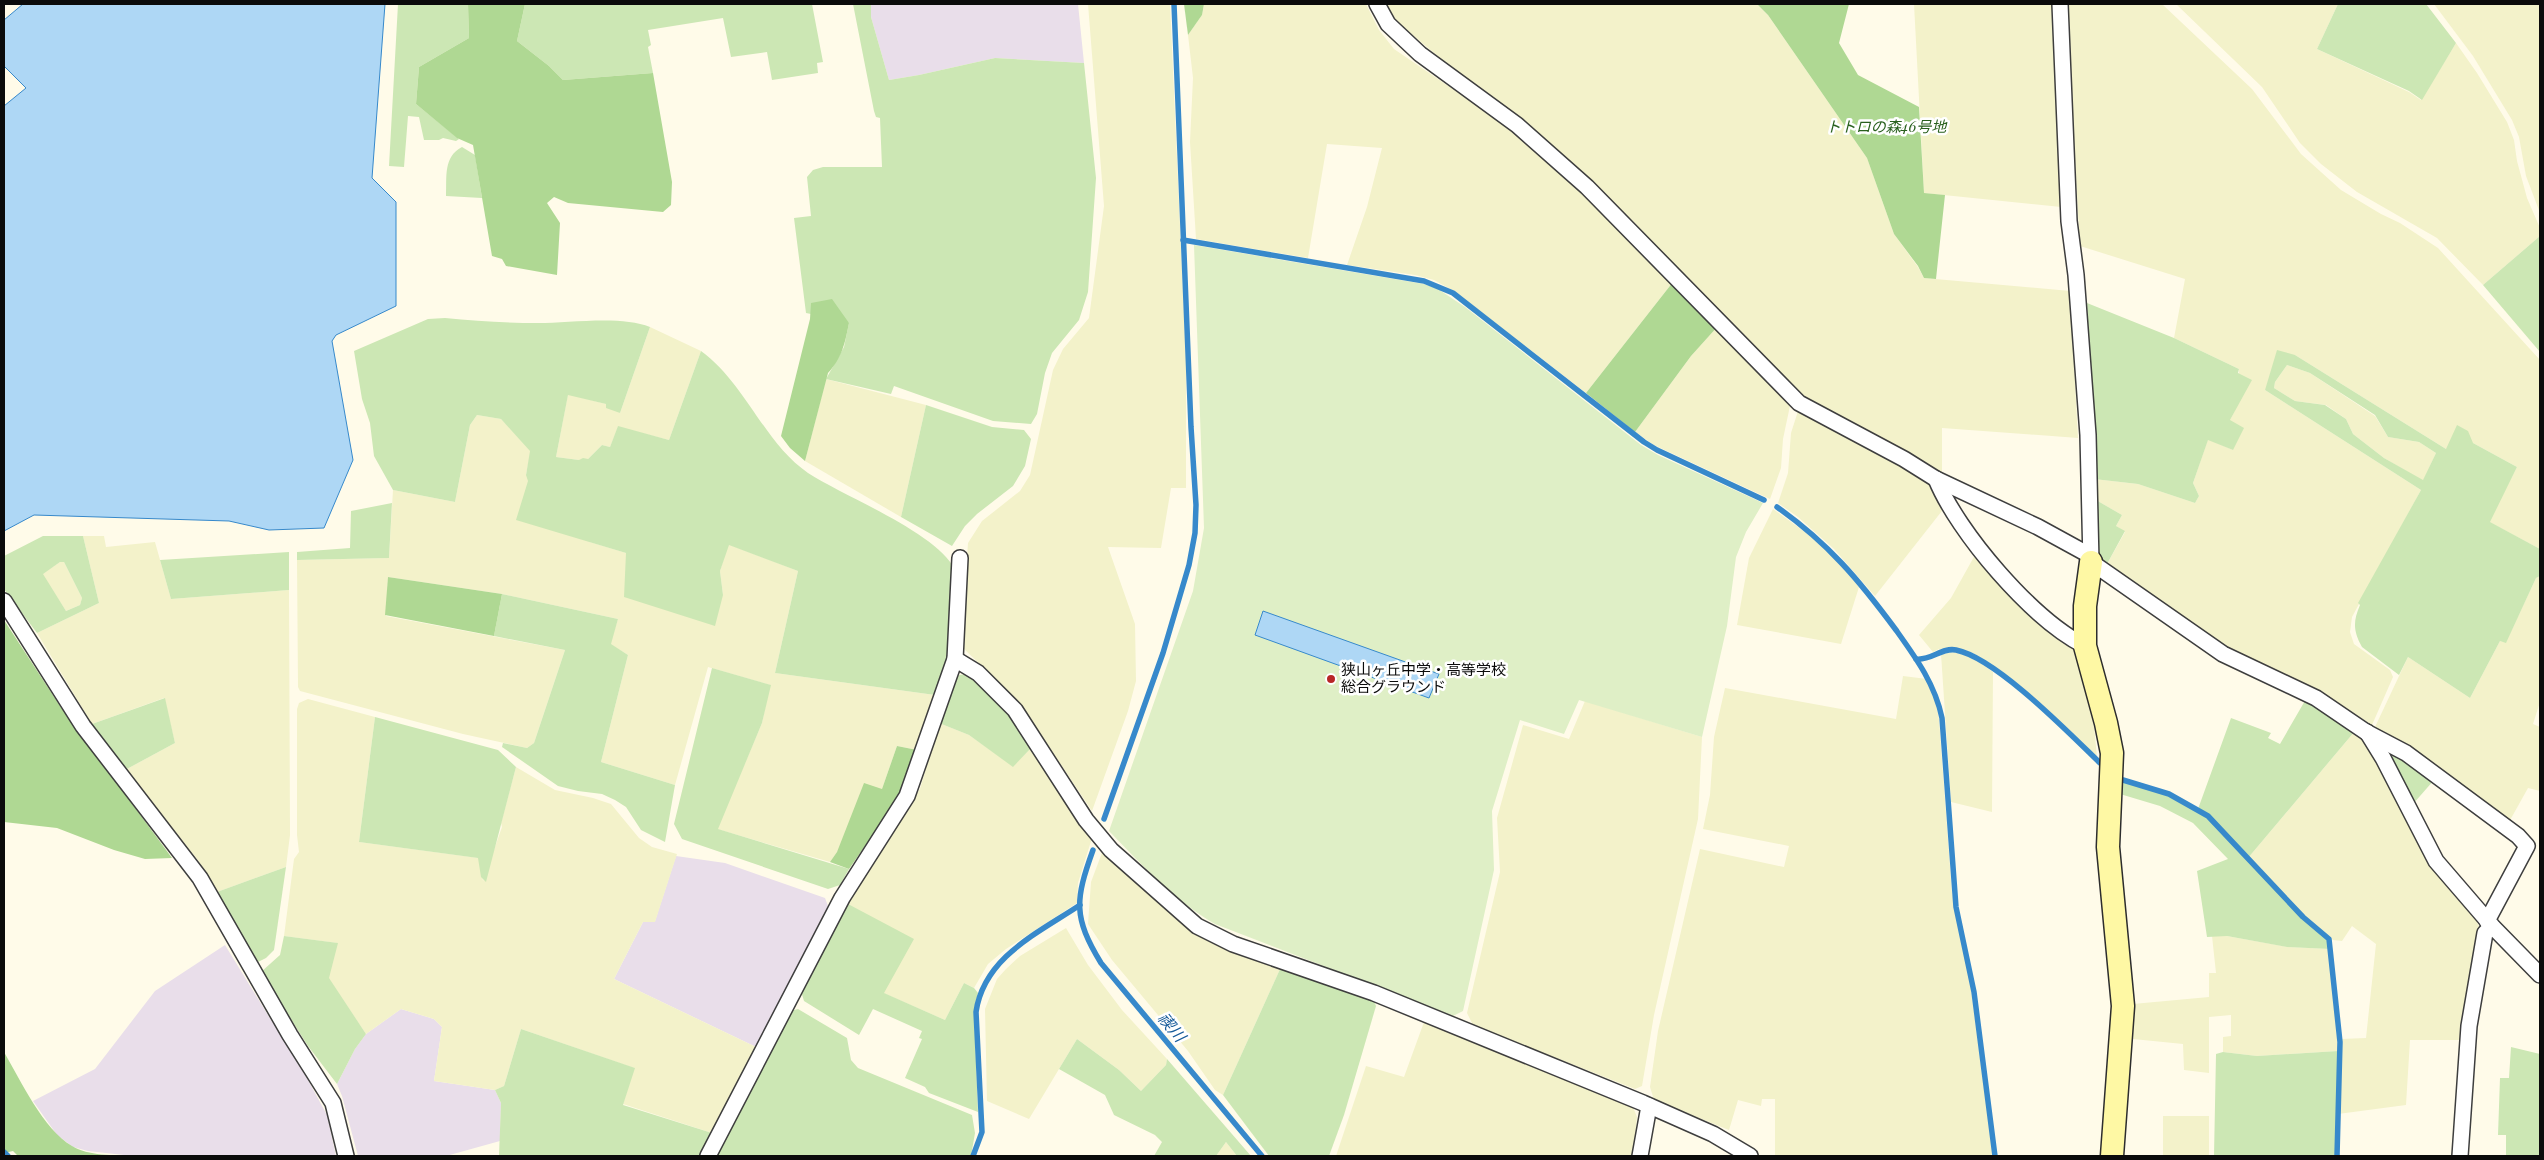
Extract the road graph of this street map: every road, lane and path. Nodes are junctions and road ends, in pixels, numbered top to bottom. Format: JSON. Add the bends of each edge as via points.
{"nodes":[{"id":1,"x":1376,"y":4,"type":"edge"},
{"id":2,"x":2060,"y":4,"type":"edge"},
{"id":3,"x":1936,"y":479,"type":"junction"},
{"id":4,"x":960,"y":558,"type":"dead end"},
{"id":5,"x":2091,"y":559,"type":"junction"},
{"id":6,"x":4,"y":601,"type":"edge"},
{"id":7,"x":2085,"y":646,"type":"junction"},
{"id":8,"x":955,"y":659,"type":"junction"},
{"id":9,"x":2366,"y":732,"type":"junction"},
{"id":10,"x":2534,"y":848,"type":"edge"},
{"id":11,"x":2490,"y":923,"type":"junction"},
{"id":12,"x":2540,"y":974,"type":"edge"},
{"id":13,"x":1649,"y":1106,"type":"junction"},
{"id":14,"x":346,"y":1156,"type":"edge"},
{"id":15,"x":708,"y":1156,"type":"edge"},
{"id":16,"x":1640,"y":1156,"type":"edge"},
{"id":17,"x":1750,"y":1156,"type":"edge"},
{"id":18,"x":2112,"y":1156,"type":"edge"},
{"id":19,"x":2460,"y":1156,"type":"edge"}],
"edges":[{"from":1,"to":3,"type":"street","via":[[1388,24],[1420,54],[1517,125],[1580,181],[1799,403]]},
{"from":2,"to":5,"type":"street","via":[[2069,221],[2088,435]]},
{"from":3,"to":5,"type":"street","via":[[2038,527]]},
{"from":3,"to":7,"type":"street","via":[[1962,525],[2016,591],[2067,636]]},
{"from":4,"to":8,"type":"street"},
{"from":5,"to":7,"type":"street","via":[[2085,606]]},
{"from":5,"to":9,"type":"street","via":[[2223,654],[2316,698]]},
{"from":6,"to":14,"type":"street","via":[[83,726],[200,878],[333,1103]]},
{"from":7,"to":18,"type":"street","via":[[2112,753],[2108,848],[2123,1006]]},
{"from":8,"to":13,"type":"street","via":[[978,673],[1015,710],[1086,820],[1111,850],[1198,926],[1233,944],[1374,993]]},
{"from":8,"to":15,"type":"street","via":[[907,796],[842,898]]},
{"from":9,"to":10,"type":"street","via":[[2406,753]]},
{"from":9,"to":11,"type":"street","via":[[2383,758],[2436,861]]},
{"from":10,"to":11,"type":"street"},
{"from":11,"to":12,"type":"street"},
{"from":11,"to":19,"type":"street","via":[[2484,933],[2469,1026]]},
{"from":13,"to":16,"type":"street"},
{"from":13,"to":17,"type":"street","via":[[1713,1134]]}]}
